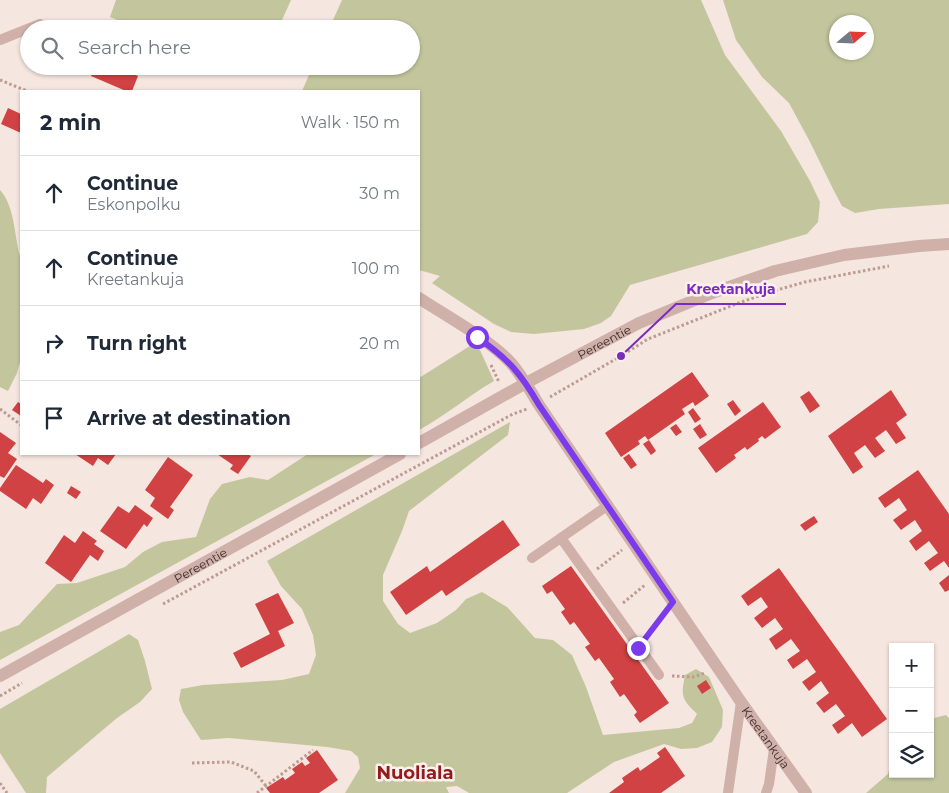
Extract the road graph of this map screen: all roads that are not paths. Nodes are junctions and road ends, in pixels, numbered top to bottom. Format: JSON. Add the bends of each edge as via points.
{"nodes":[{"id":1,"x":20,"y":32,"type":"edge"},
{"id":2,"x":0,"y":40,"type":"edge"},
{"id":3,"x":949,"y":244,"type":"edge"},
{"id":4,"x":420,"y":299,"type":"edge"},
{"id":5,"x":526,"y":383,"type":"junction"},
{"id":6,"x":420,"y":442,"type":"edge"},
{"id":7,"x":398,"y":455,"type":"edge"},
{"id":8,"x":607,"y":506,"type":"junction"},
{"id":9,"x":561,"y":538,"type":"junction"},
{"id":10,"x":532,"y":558,"type":"dead end"},
{"id":11,"x":659,"y":675,"type":"dead end"},
{"id":12,"x":0,"y":676,"type":"edge"},
{"id":13,"x":741,"y":702,"type":"junction"},
{"id":14,"x":774,"y":750,"type":"junction"},
{"id":15,"x":728,"y":793,"type":"edge"},
{"id":16,"x":766,"y":793,"type":"edge"},
{"id":17,"x":806,"y":793,"type":"edge"}],
"edges":[{"from":1,"to":2,"type":"lane"},
{"from":3,"to":5,"type":"street","name":"Pereentie","via":[[844,255],[775,271],[639,323]]},
{"from":4,"to":5,"type":"street","name":"Kreetankuja","via":[[500,353]]},
{"from":5,"to":6,"type":"street","name":"Pereentie"},
{"from":5,"to":8,"type":"street","name":"Kreetankuja"},
{"from":7,"to":12,"type":"street","name":"Pereentie"},
{"from":8,"to":9,"type":"lane"},
{"from":8,"to":13,"type":"street","name":"Kreetankuja"},
{"from":9,"to":10,"type":"lane"},
{"from":9,"to":11,"type":"lane"},
{"from":13,"to":14,"type":"street","name":"Kreetankuja"},
{"from":13,"to":15,"type":"lane"},
{"from":14,"to":16,"type":"lane"},
{"from":14,"to":17,"type":"street","name":"Kreetankuja"}]}
